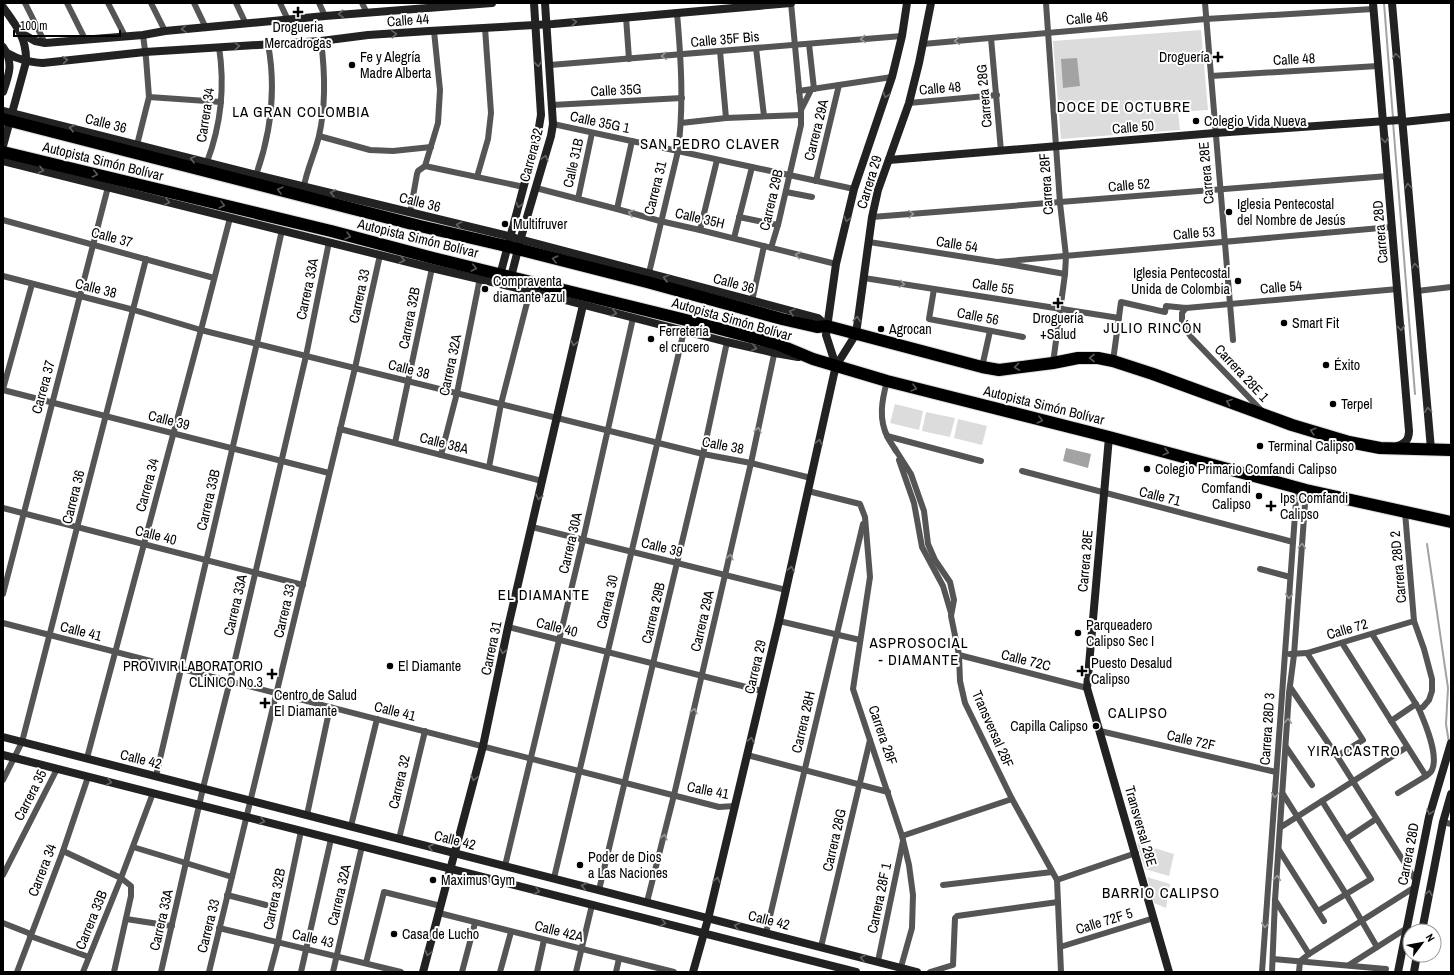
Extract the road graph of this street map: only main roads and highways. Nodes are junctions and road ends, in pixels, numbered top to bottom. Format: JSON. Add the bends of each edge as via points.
{"nodes":[{"id":1,"x":8,"y":118,"type":"edge"},
{"id":2,"x":3,"y":152,"type":"edge"},
{"id":3,"x":434,"y":219,"type":"road end"},
{"id":4,"x":420,"y":226,"type":"junction"},
{"id":5,"x":1451,"y":450,"type":"edge"},
{"id":6,"x":1430,"y":518,"type":"junction"},
{"id":7,"x":1451,"y":522,"type":"edge"},
{"id":8,"x":1451,"y":526,"type":"edge"}],
"edges":[{"from":4,"to":1,"type":"highway","name":"Autopista Simón Bolívar","one_way":true},
{"from":2,"to":6,"type":"highway","name":"Autopista Simón Bolívar","one_way":true,"via":[[62,171],[304,224],[455,268],[776,349],[887,381],[1302,489]]},
{"from":3,"to":4,"type":"highway"},
{"from":5,"to":4,"type":"highway","name":"Autopista Simón Bolívar","one_way":true,"via":[[1391,449],[1349,442],[1266,416],[1153,374],[1098,358],[1078,358],[999,370],[982,367],[827,326],[817,327],[782,319],[610,268],[514,243]]},
{"from":6,"to":7,"type":"highway","name":"Autopista Simón Bolívar"},
{"from":6,"to":8,"type":"highway"}]}
